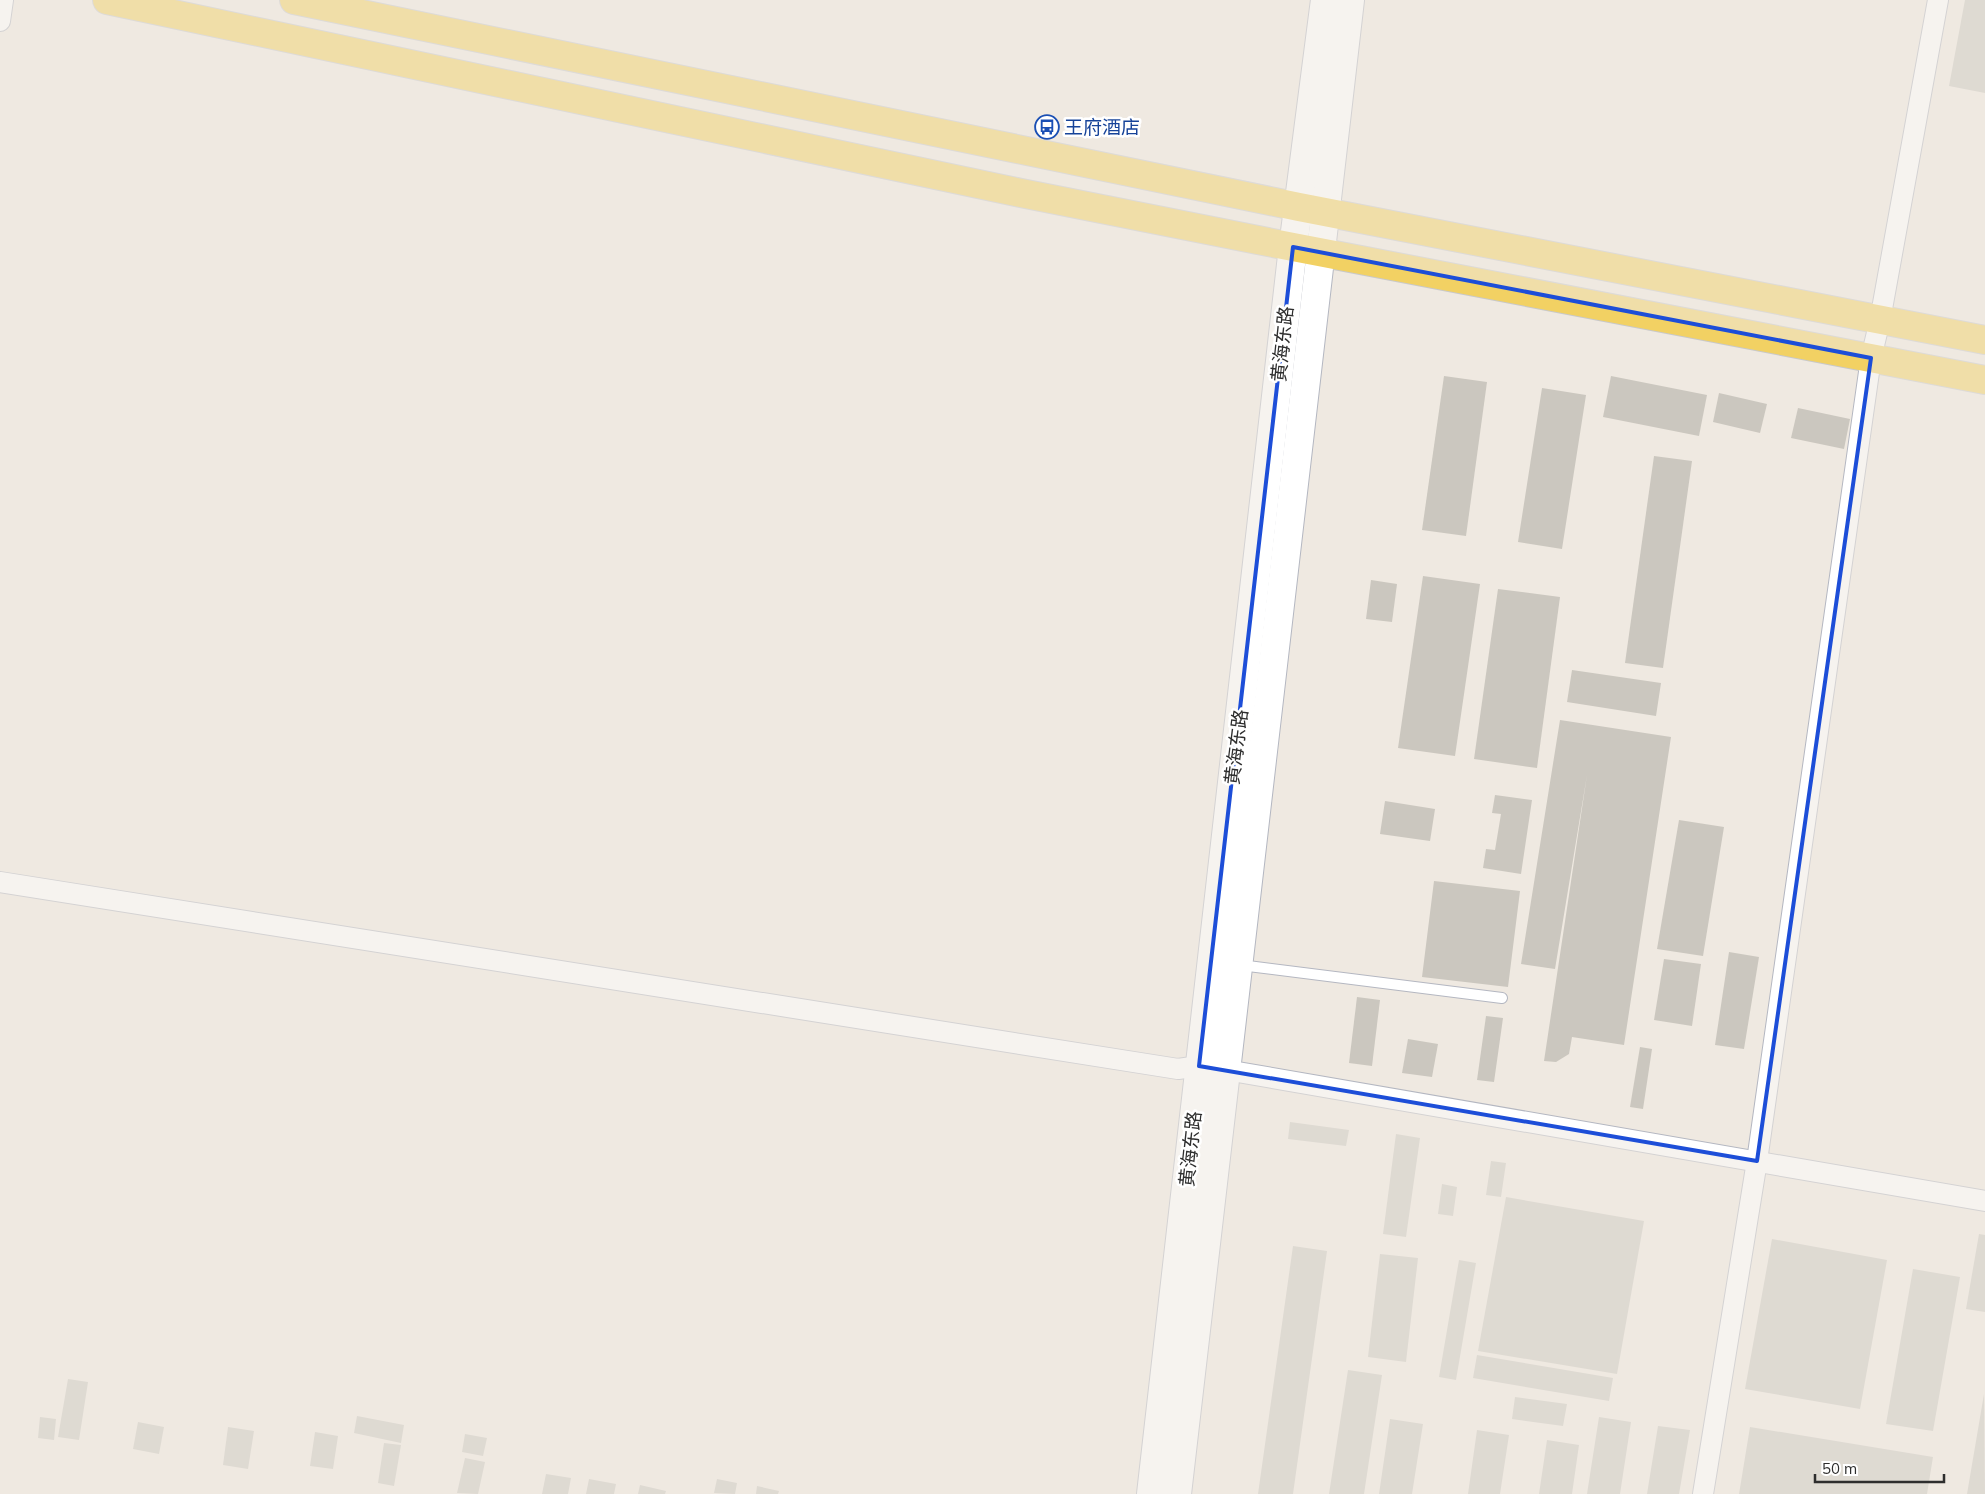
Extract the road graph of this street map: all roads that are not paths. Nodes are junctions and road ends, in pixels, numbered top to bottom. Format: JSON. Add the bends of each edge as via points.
{"nodes":[{"id":1,"x":4,"y":0,"type":"edge"},
{"id":2,"x":107,"y":0,"type":"edge"},
{"id":3,"x":294,"y":0,"type":"edge"},
{"id":4,"x":1325,"y":0,"type":"edge"},
{"id":5,"x":1350,"y":0,"type":"edge"},
{"id":6,"x":1938,"y":0,"type":"edge"},
{"id":7,"x":0,"y":21,"type":"edge"},
{"id":8,"x":1312,"y":209,"type":"junction"},
{"id":9,"x":1293,"y":247,"type":"junction"},
{"id":10,"x":1320,"y":252,"type":"junction"},
{"id":11,"x":1880,"y":320,"type":"junction"},
{"id":12,"x":1985,"y":340,"type":"edge"},
{"id":13,"x":1871,"y":358,"type":"junction"},
{"id":14,"x":1985,"y":380,"type":"edge"},
{"id":15,"x":0,"y":882,"type":"edge"},
{"id":16,"x":1238,"y":965,"type":"junction"},
{"id":17,"x":1502,"y":998,"type":"dead end"},
{"id":18,"x":1199,"y":1066,"type":"junction"},
{"id":19,"x":1226,"y":1070,"type":"junction"},
{"id":20,"x":1757,"y":1162,"type":"junction"},
{"id":21,"x":1985,"y":1201,"type":"edge"},
{"id":22,"x":1151,"y":1494,"type":"edge"},
{"id":23,"x":1177,"y":1494,"type":"edge"},
{"id":24,"x":1703,"y":1494,"type":"edge"}],
"edges":[{"from":1,"to":7,"type":"street"},
{"from":2,"to":9,"type":"main road","via":[[1021,193]]},
{"from":3,"to":8,"type":"main road"},
{"from":4,"to":8,"type":"street","name":"黄海东路"},
{"from":5,"to":8,"type":"street","name":"黄海东路"},
{"from":6,"to":11,"type":"street"},
{"from":8,"to":9,"type":"street","name":"黄海东路"},
{"from":8,"to":10,"type":"street","name":"黄海东路"},
{"from":8,"to":11,"type":"main road"},
{"from":9,"to":10,"type":"main road"},
{"from":9,"to":18,"type":"street","name":"黄海东路"},
{"from":10,"to":13,"type":"main road"},
{"from":10,"to":16,"type":"street","name":"黄海东路"},
{"from":11,"to":12,"type":"main road"},
{"from":11,"to":13,"type":"street"},
{"from":13,"to":14,"type":"main road"},
{"from":13,"to":20,"type":"street"},
{"from":15,"to":18,"type":"street","via":[[1168,1067]]},
{"from":16,"to":17,"type":"lane"},
{"from":16,"to":19,"type":"street","name":"黄海东路"},
{"from":18,"to":19,"type":"street"},
{"from":18,"to":22,"type":"street","name":"黄海东路"},
{"from":19,"to":20,"type":"street"},
{"from":19,"to":23,"type":"street","name":"黄海东路"},
{"from":20,"to":21,"type":"street"},
{"from":20,"to":24,"type":"street"}]}
